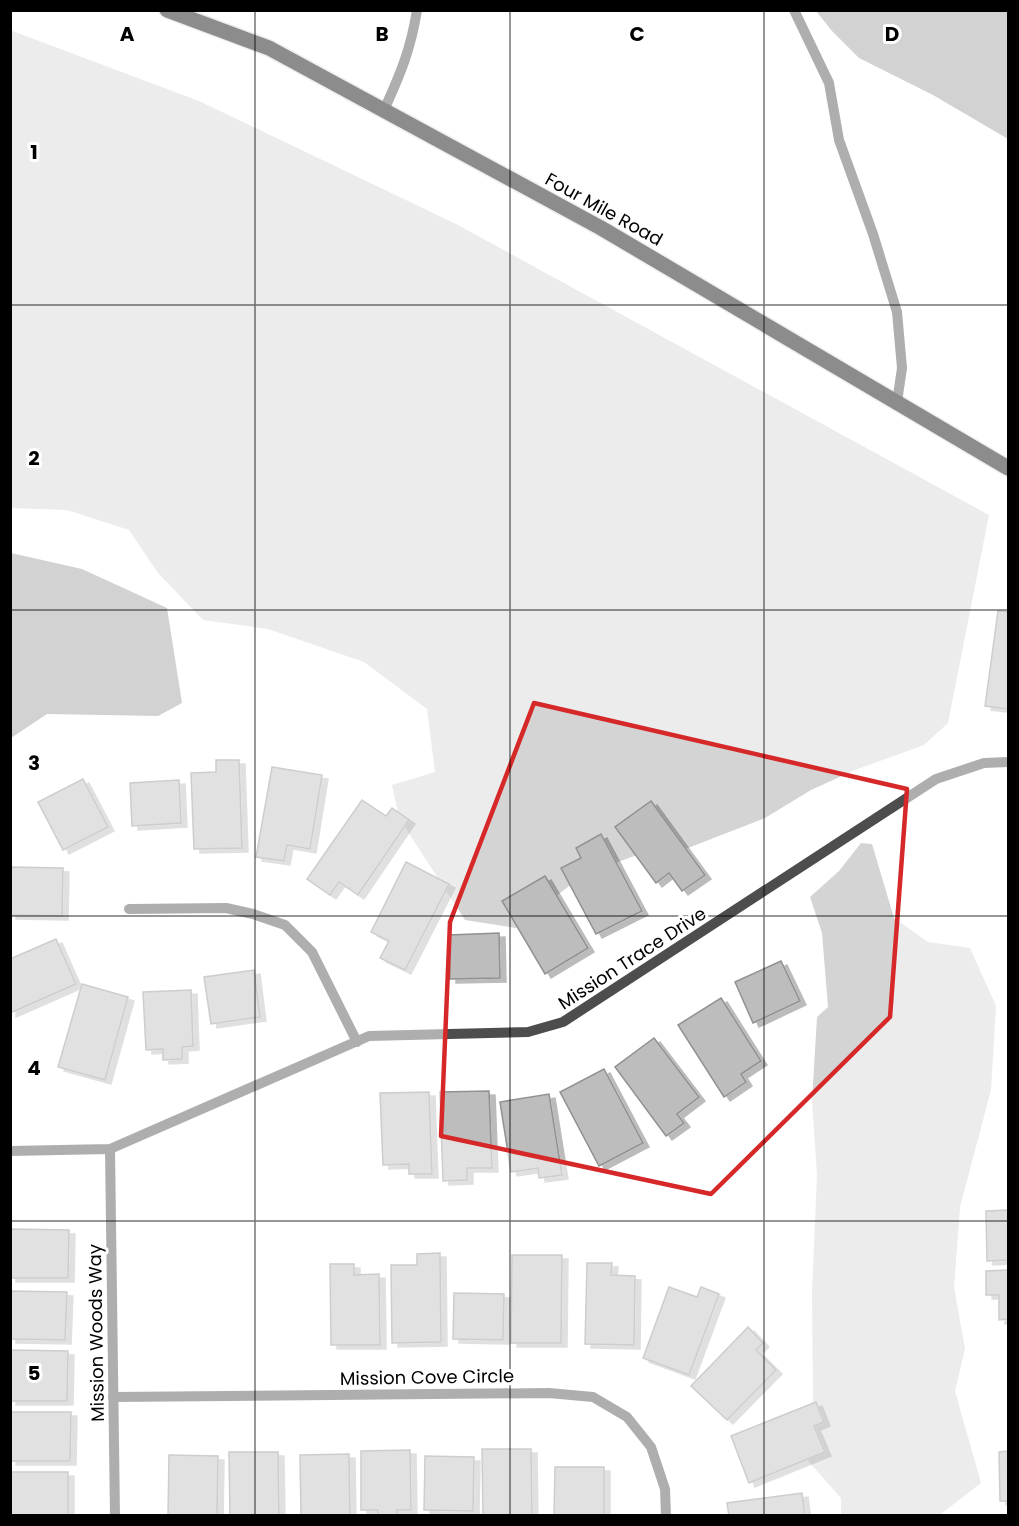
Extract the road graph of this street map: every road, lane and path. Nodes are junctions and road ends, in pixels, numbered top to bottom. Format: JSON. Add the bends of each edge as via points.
{"nodes":[{"id":1,"x":167,"y":10,"type":"edge"},
{"id":2,"x":417,"y":10,"type":"edge"},
{"id":3,"x":794,"y":10,"type":"edge"},
{"id":4,"x":384,"y":110,"type":"junction"},
{"id":5,"x":897,"y":402,"type":"junction"},
{"id":6,"x":1008,"y":468,"type":"edge"},
{"id":7,"x":1008,"y":762,"type":"edge"},
{"id":8,"x":129,"y":909,"type":"dead end"},
{"id":9,"x":357,"y":1042,"type":"junction"},
{"id":10,"x":110,"y":1149,"type":"junction"},
{"id":11,"x":10,"y":1150,"type":"edge"},
{"id":12,"x":113,"y":1397,"type":"junction"},
{"id":13,"x":114,"y":1515,"type":"edge"},
{"id":14,"x":666,"y":1515,"type":"edge"}],
"edges":[{"from":1,"to":4,"type":"main road","name":"Four Mile Road","via":[[269,48]]},
{"from":2,"to":4,"type":"street","via":[[404,66]]},
{"from":3,"to":5,"type":"street","via":[[829,83],[839,140],[897,312],[902,369]]},
{"from":4,"to":5,"type":"main road","name":"Four Mile Road","via":[[601,228]]},
{"from":5,"to":6,"type":"main road","name":"Four Mile Road"},
{"from":7,"to":9,"type":"street","name":"Mission Trace Drive","via":[[984,763],[936,779],[563,1022],[528,1032],[369,1036]]},
{"from":8,"to":9,"type":"street","via":[[226,908],[285,925],[312,952]]},
{"from":9,"to":10,"type":"street","name":"Mission Trace Drive"},
{"from":10,"to":11,"type":"street"},
{"from":10,"to":12,"type":"street","name":"Mission Woods Way"},
{"from":12,"to":13,"type":"street","name":"Mission Woods Way"},
{"from":12,"to":14,"type":"street","name":"Mission Cove Circle","via":[[549,1393],[594,1397],[627,1418],[651,1447],[665,1489]]}]}
